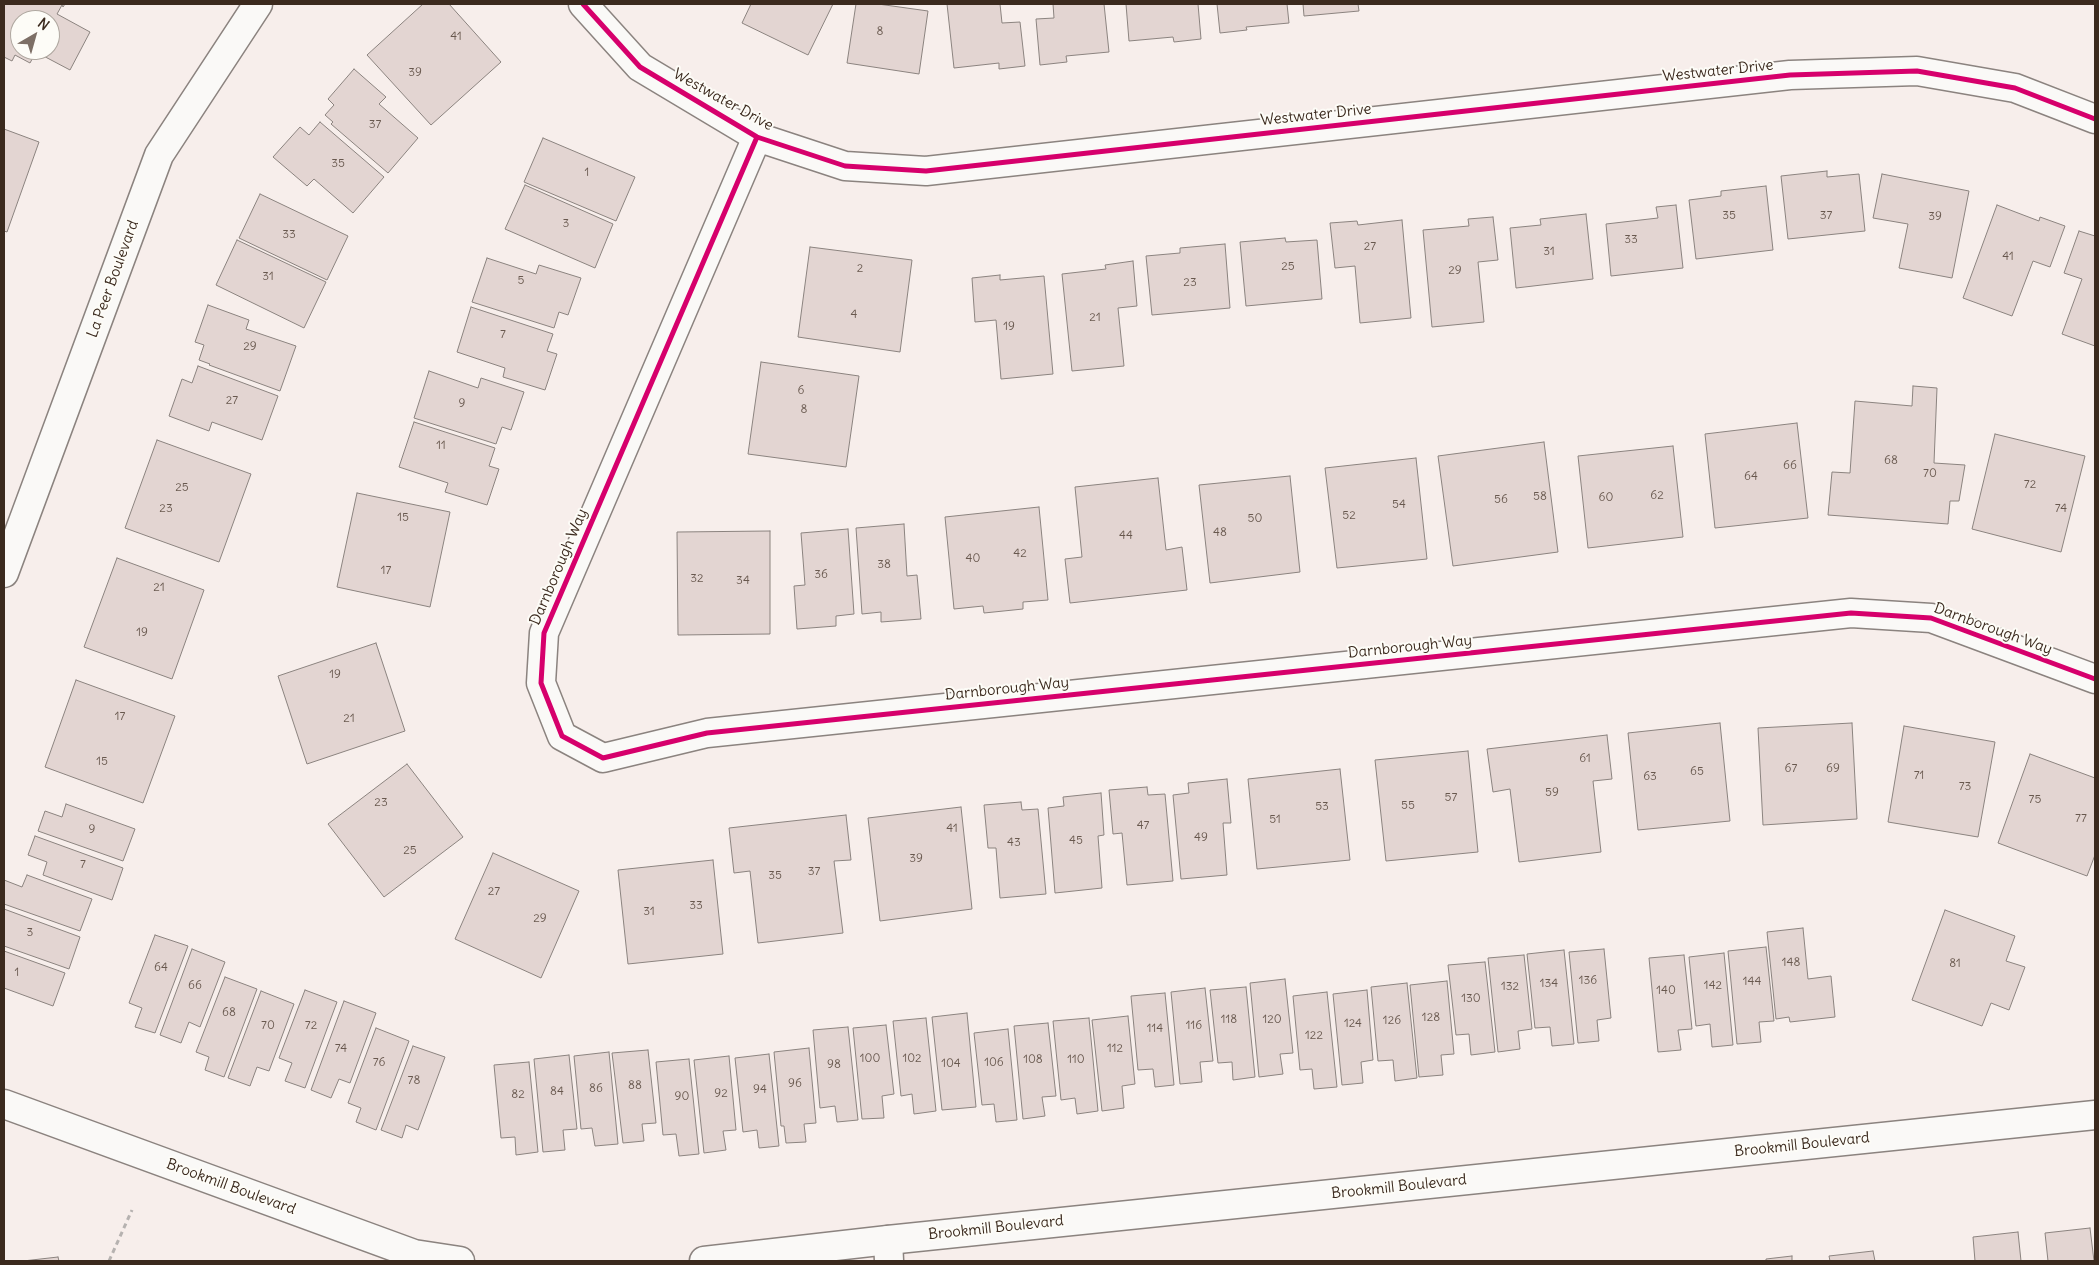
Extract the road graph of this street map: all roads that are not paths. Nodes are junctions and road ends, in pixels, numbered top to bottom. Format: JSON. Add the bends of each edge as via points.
{"nodes":[{"id":1,"x":258,"y":4,"type":"edge"},
{"id":2,"x":583,"y":4,"type":"edge"},
{"id":3,"x":2095,"y":119,"type":"edge"},
{"id":4,"x":757,"y":137,"type":"junction"},
{"id":5,"x":4,"y":573,"type":"edge"},
{"id":6,"x":2095,"y":679,"type":"edge"},
{"id":7,"x":4,"y":1104,"type":"edge"},
{"id":8,"x":2095,"y":1115,"type":"edge"},
{"id":9,"x":888,"y":1250,"type":"edge"},
{"id":10,"x":460,"y":1261,"type":"edge"},
{"id":11,"x":704,"y":1261,"type":"edge"}],
"edges":[{"from":1,"to":5,"type":"street","name":"La Peer Boulevard","via":[[159,155]]},
{"from":2,"to":4,"type":"street","name":"Westwater Drive","via":[[640,67]]},
{"from":3,"to":4,"type":"street","name":"Westwater Drive","via":[[2015,88],[1917,71],[1790,75],[926,171],[845,166]]},
{"from":4,"to":6,"type":"street","name":"Darnborough Way","via":[[544,633],[541,683],[562,736],[603,758],[707,733],[1851,613],[1931,618]]},
{"from":7,"to":10,"type":"street","name":"Brookmill Boulevard","via":[[414,1254]]},
{"from":8,"to":9,"type":"street","name":"Brookmill Boulevard"},
{"from":9,"to":11,"type":"street","name":"Brookmill Boulevard"}]}
